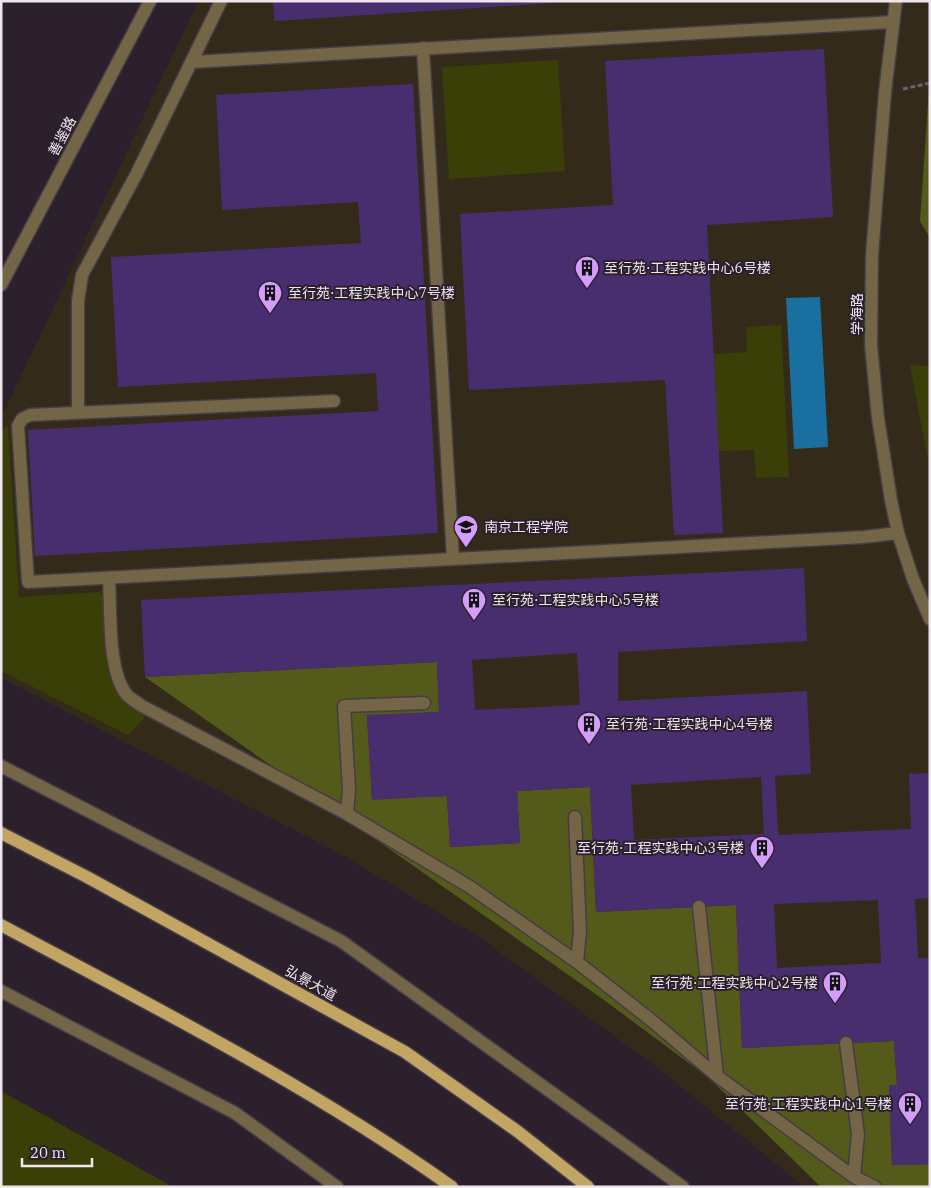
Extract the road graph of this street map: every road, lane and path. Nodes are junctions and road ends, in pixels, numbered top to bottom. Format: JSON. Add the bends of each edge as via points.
{"nodes":[{"id":1,"x":150,"y":1,"type":"edge"},
{"id":2,"x":221,"y":1,"type":"edge"},
{"id":3,"x":896,"y":1,"type":"edge"},
{"id":4,"x":893,"y":22,"type":"junction"},
{"id":5,"x":422,"y":48,"type":"junction"},
{"id":6,"x":192,"y":62,"type":"junction"},
{"id":7,"x":930,"y":83,"type":"edge"},
{"id":8,"x":885,"y":92,"type":"junction"},
{"id":9,"x":1,"y":285,"type":"edge"},
{"id":10,"x":334,"y":401,"type":"dead end"},
{"id":11,"x":78,"y":412,"type":"junction"},
{"id":12,"x":898,"y":533,"type":"junction"},
{"id":13,"x":453,"y":559,"type":"junction"},
{"id":14,"x":109,"y":578,"type":"junction"},
{"id":15,"x":930,"y":620,"type":"edge"},
{"id":16,"x":424,"y":703,"type":"dead end"},
{"id":17,"x":1,"y":766,"type":"edge"},
{"id":18,"x":346,"y":814,"type":"junction"},
{"id":19,"x":575,"y":816,"type":"dead end"},
{"id":20,"x":1,"y":833,"type":"edge"},
{"id":21,"x":699,"y":907,"type":"dead end"},
{"id":22,"x":1,"y":925,"type":"edge"},
{"id":23,"x":577,"y":962,"type":"junction"},
{"id":24,"x":1,"y":991,"type":"edge"},
{"id":25,"x":846,"y":1043,"type":"dead end"},
{"id":26,"x":717,"y":1076,"type":"junction"},
{"id":27,"x":854,"y":1177,"type":"junction"},
{"id":28,"x":337,"y":1187,"type":"edge"},
{"id":29,"x":452,"y":1187,"type":"edge"},
{"id":30,"x":588,"y":1187,"type":"edge"},
{"id":31,"x":683,"y":1187,"type":"edge"},
{"id":32,"x":874,"y":1187,"type":"edge"}],
"edges":[{"from":1,"to":9,"type":"street","name":"善鉴路"},
{"from":2,"to":6,"type":"street"},
{"from":3,"to":4,"type":"street","name":"学海路"},
{"from":4,"to":5,"type":"street"},
{"from":4,"to":8,"type":"street","name":"学海路"},
{"from":5,"to":6,"type":"street"},
{"from":5,"to":13,"type":"street"},
{"from":6,"to":11,"type":"street","via":[[82,275],[78,302]]},
{"from":7,"to":8,"type":"path"},
{"from":8,"to":12,"type":"street","name":"学海路","via":[[872,255],[871,345],[878,418]]},
{"from":10,"to":11,"type":"street"},
{"from":11,"to":14,"type":"street","via":[[30,415],[18,426],[28,582]]},
{"from":12,"to":13,"type":"street"},
{"from":12,"to":15,"type":"street","name":"学海路"},
{"from":13,"to":14,"type":"street"},
{"from":14,"to":18,"type":"street","via":[[114,658],[120,683],[128,695],[142,706]]},
{"from":16,"to":18,"type":"street","via":[[344,706],[349,789]]},
{"from":17,"to":31,"type":"street","via":[[341,941]]},
{"from":18,"to":23,"type":"street","via":[[470,887]]},
{"from":19,"to":23,"type":"street","via":[[580,931]]},
{"from":20,"to":30,"type":"main road","name":"弘景大道","via":[[405,1052],[517,1131]]},
{"from":21,"to":26,"type":"street"},
{"from":22,"to":29,"type":"main road","via":[[247,1056],[412,1158]]},
{"from":23,"to":26,"type":"street"},
{"from":24,"to":28,"type":"street","via":[[235,1113]]},
{"from":25,"to":27,"type":"street","via":[[858,1134]]},
{"from":26,"to":27,"type":"street"},
{"from":27,"to":32,"type":"street"}]}
